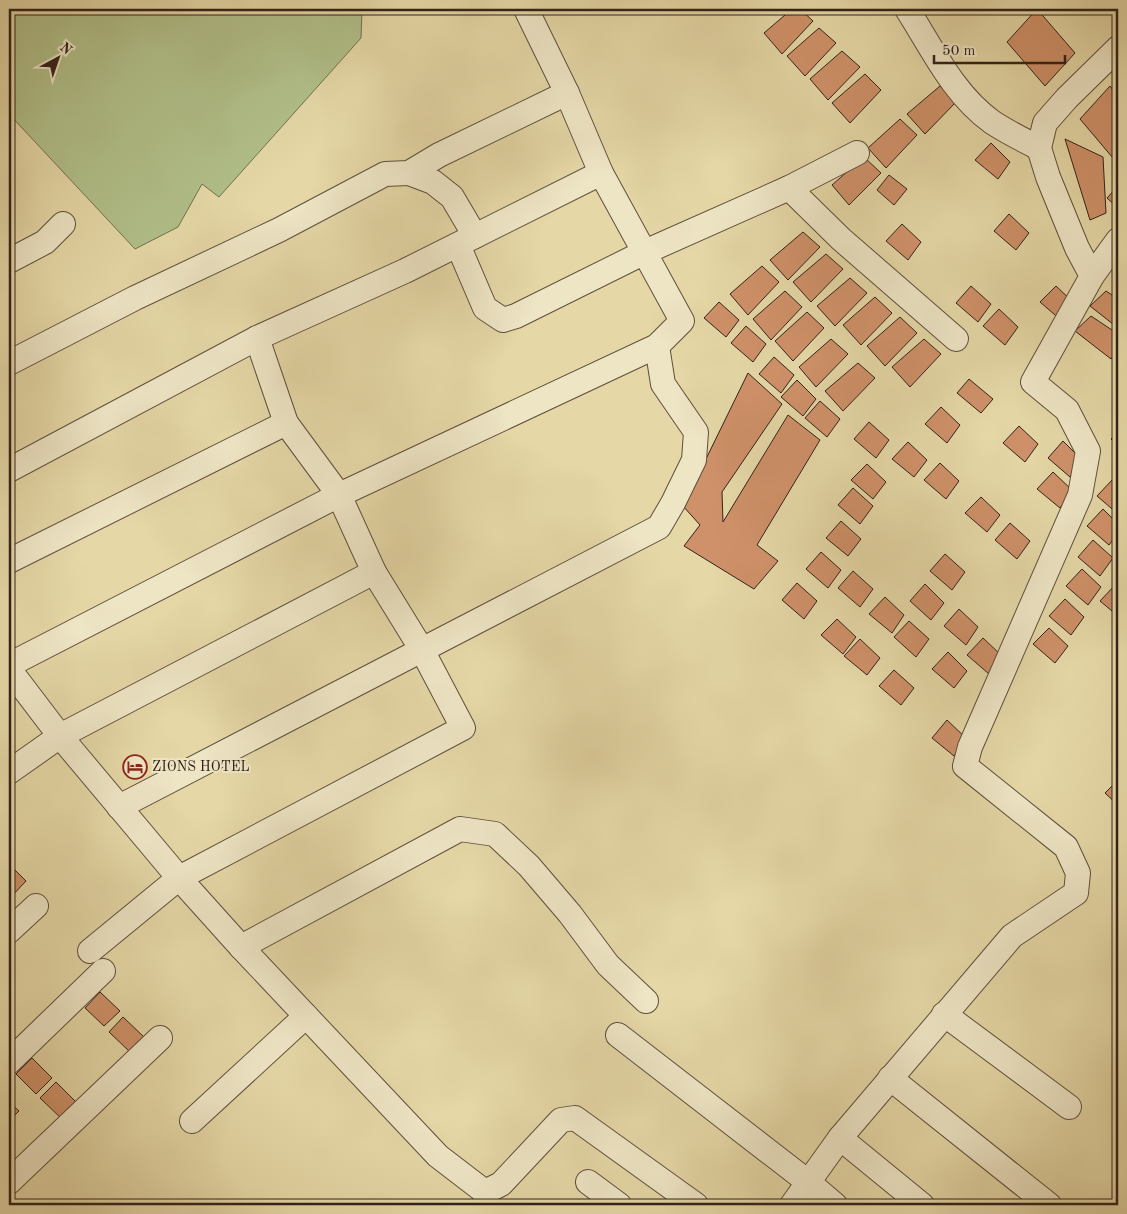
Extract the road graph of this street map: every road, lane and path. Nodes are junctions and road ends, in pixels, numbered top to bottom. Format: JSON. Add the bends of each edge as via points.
{"nodes":[{"id":1,"x":526,"y":9,"type":"edge"},
{"id":2,"x":907,"y":9,"type":"edge"},
{"id":3,"x":1118,"y":48,"type":"edge"},
{"id":4,"x":567,"y":93,"type":"junction"},
{"id":5,"x":1039,"y":148,"type":"junction"},
{"id":6,"x":857,"y":153,"type":"dead end"},
{"id":7,"x":601,"y":173,"type":"junction"},
{"id":8,"x":410,"y":174,"type":"junction"},
{"id":9,"x":790,"y":188,"type":"junction"},
{"id":10,"x":63,"y":224,"type":"dead end"},
{"id":11,"x":467,"y":240,"type":"junction"},
{"id":12,"x":1118,"y":240,"type":"edge"},
{"id":13,"x":644,"y":252,"type":"junction"},
{"id":14,"x":9,"y":261,"type":"edge"},
{"id":15,"x":1092,"y":276,"type":"junction"},
{"id":16,"x":257,"y":338,"type":"junction"},
{"id":17,"x":956,"y":339,"type":"dead end"},
{"id":18,"x":657,"y":346,"type":"junction"},
{"id":19,"x":9,"y":363,"type":"edge"},
{"id":20,"x":286,"y":423,"type":"junction"},
{"id":21,"x":9,"y":470,"type":"edge"},
{"id":22,"x":339,"y":495,"type":"junction"},
{"id":23,"x":9,"y":561,"type":"edge"},
{"id":24,"x":374,"y":572,"type":"junction"},
{"id":25,"x":422,"y":650,"type":"junction"},
{"id":26,"x":9,"y":664,"type":"edge"},
{"id":27,"x":9,"y":669,"type":"edge"},
{"id":28,"x":60,"y":736,"type":"junction"},
{"id":29,"x":9,"y":772,"type":"edge"},
{"id":30,"x":119,"y":807,"type":"junction"},
{"id":31,"x":179,"y":878,"type":"junction"},
{"id":32,"x":36,"y":906,"type":"dead end"},
{"id":33,"x":9,"y":930,"type":"edge"},
{"id":34,"x":241,"y":947,"type":"junction"},
{"id":35,"x":90,"y":951,"type":"dead end"},
{"id":36,"x":103,"y":971,"type":"dead end"},
{"id":37,"x":646,"y":1001,"type":"dead end"},
{"id":38,"x":944,"y":1014,"type":"junction"},
{"id":39,"x":306,"y":1016,"type":"junction"},
{"id":40,"x":618,"y":1035,"type":"dead end"},
{"id":41,"x":160,"y":1038,"type":"dead end"},
{"id":42,"x":9,"y":1062,"type":"edge"},
{"id":43,"x":890,"y":1078,"type":"junction"},
{"id":44,"x":1070,"y":1107,"type":"dead end"},
{"id":45,"x":192,"y":1120,"type":"dead end"},
{"id":46,"x":840,"y":1138,"type":"junction"},
{"id":47,"x":9,"y":1182,"type":"edge"},
{"id":48,"x":588,"y":1182,"type":"dead end"},
{"id":49,"x":808,"y":1182,"type":"junction"},
{"id":50,"x":620,"y":1205,"type":"edge"},
{"id":51,"x":696,"y":1205,"type":"edge"},
{"id":52,"x":792,"y":1205,"type":"edge"},
{"id":53,"x":835,"y":1205,"type":"edge"},
{"id":54,"x":922,"y":1205,"type":"edge"},
{"id":55,"x":1049,"y":1205,"type":"edge"}],
"edges":[{"from":1,"to":4,"type":"street"},
{"from":2,"to":5,"type":"street","via":[[962,94],[991,121]]},
{"from":3,"to":5,"type":"street","via":[[1044,124]]},
{"from":4,"to":7,"type":"street"},
{"from":4,"to":8,"type":"street","via":[[439,155]]},
{"from":5,"to":15,"type":"street","via":[[1048,178]]},
{"from":6,"to":9,"type":"street"},
{"from":7,"to":11,"type":"street"},
{"from":7,"to":13,"type":"street"},
{"from":8,"to":11,"type":"street","via":[[433,182],[452,197]]},
{"from":8,"to":19,"type":"street","via":[[385,174]]},
{"from":9,"to":13,"type":"street"},
{"from":9,"to":17,"type":"street","via":[[841,239]]},
{"from":10,"to":14,"type":"street","via":[[44,242]]},
{"from":11,"to":13,"type":"street","via":[[485,308],[503,320]]},
{"from":11,"to":16,"type":"street"},
{"from":12,"to":15,"type":"street"},
{"from":13,"to":18,"type":"street","via":[[682,321]]},
{"from":15,"to":38,"type":"street","via":[[1033,382],[1067,410],[1088,451],[1080,495],[970,747],[965,766],[1066,847],[1078,873],[1076,893],[1012,936]]},
{"from":16,"to":20,"type":"street"},
{"from":16,"to":21,"type":"street"},
{"from":18,"to":22,"type":"street"},
{"from":18,"to":25,"type":"street","via":[[663,384],[696,432],[694,460],[659,527]]},
{"from":20,"to":22,"type":"street"},
{"from":20,"to":23,"type":"street"},
{"from":22,"to":24,"type":"street"},
{"from":22,"to":26,"type":"street"},
{"from":24,"to":25,"type":"street"},
{"from":24,"to":28,"type":"street"},
{"from":25,"to":30,"type":"street"},
{"from":25,"to":31,"type":"street","via":[[463,728]]},
{"from":27,"to":28,"type":"street"},
{"from":28,"to":29,"type":"street"},
{"from":28,"to":30,"type":"street"},
{"from":30,"to":31,"type":"street"},
{"from":31,"to":34,"type":"street"},
{"from":31,"to":35,"type":"street"},
{"from":32,"to":33,"type":"street"},
{"from":34,"to":37,"type":"street","via":[[460,829],[495,834],[529,866],[608,965]]},
{"from":34,"to":39,"type":"street"},
{"from":36,"to":42,"type":"street"},
{"from":38,"to":43,"type":"street"},
{"from":38,"to":44,"type":"street"},
{"from":39,"to":45,"type":"street"},
{"from":39,"to":51,"type":"street","via":[[438,1156],[485,1192],[502,1184],[561,1120],[574,1118]]},
{"from":40,"to":49,"type":"street"},
{"from":41,"to":47,"type":"street"},
{"from":43,"to":46,"type":"street"},
{"from":43,"to":55,"type":"street"},
{"from":46,"to":49,"type":"street"},
{"from":46,"to":54,"type":"street"},
{"from":48,"to":50,"type":"street"},
{"from":49,"to":52,"type":"street"},
{"from":49,"to":53,"type":"street"}]}
